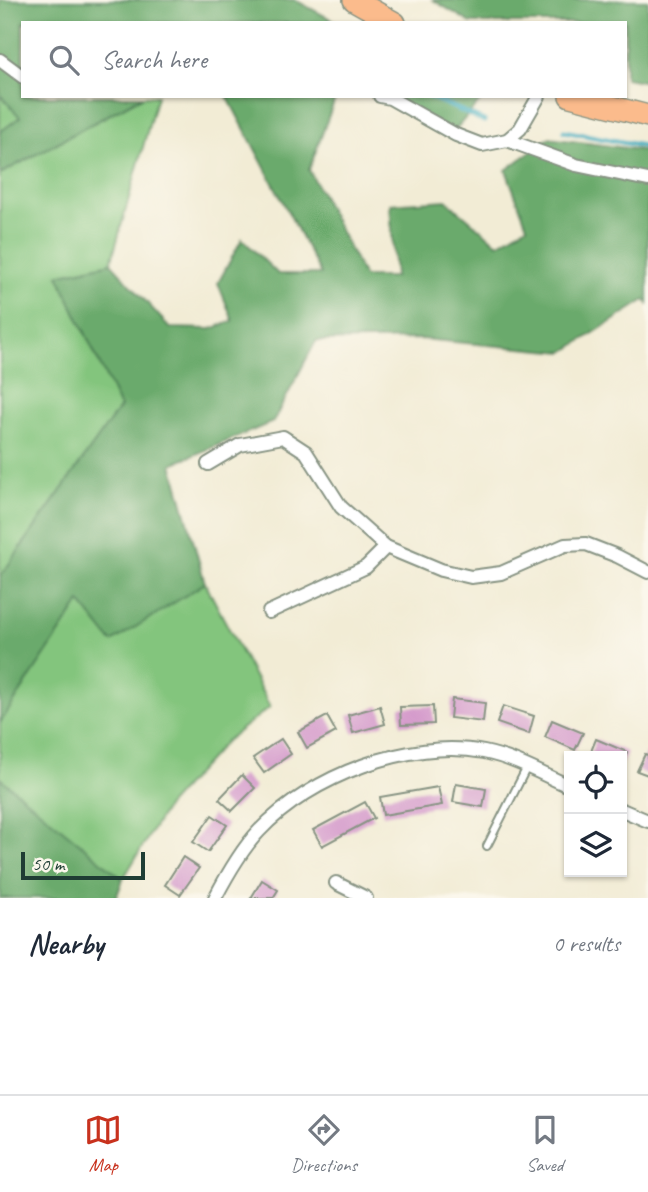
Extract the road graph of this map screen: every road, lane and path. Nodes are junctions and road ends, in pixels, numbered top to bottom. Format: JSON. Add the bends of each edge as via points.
{"nodes":[{"id":1,"x":354,"y":0,"type":"edge"},
{"id":2,"x":391,"y":21,"type":"edge"},
{"id":3,"x":0,"y":60,"type":"edge"},
{"id":4,"x":21,"y":76,"type":"edge"},
{"id":5,"x":390,"y":98,"type":"edge"},
{"id":6,"x":538,"y":98,"type":"edge"},
{"id":7,"x":578,"y":98,"type":"edge"},
{"id":8,"x":648,"y":116,"type":"edge"},
{"id":9,"x":507,"y":140,"type":"junction"},
{"id":10,"x":648,"y":180,"type":"edge"},
{"id":11,"x":208,"y":464,"type":"dead end"},
{"id":12,"x":386,"y":547,"type":"junction"},
{"id":13,"x":648,"y":572,"type":"edge"},
{"id":14,"x":269,"y":612,"type":"dead end"},
{"id":15,"x":527,"y":767,"type":"junction"},
{"id":16,"x":564,"y":784,"type":"edge"},
{"id":17,"x":627,"y":812,"type":"edge"},
{"id":18,"x":648,"y":821,"type":"edge"},
{"id":19,"x":487,"y":846,"type":"dead end"},
{"id":20,"x":336,"y":883,"type":"dead end"},
{"id":21,"x":215,"y":898,"type":"edge"},
{"id":22,"x":366,"y":898,"type":"edge"}],
"edges":[{"from":1,"to":2,"type":"main road"},
{"from":3,"to":4,"type":"street"},
{"from":5,"to":9,"type":"street","via":[[482,145]]},
{"from":6,"to":9,"type":"street","via":[[520,130]]},
{"from":7,"to":8,"type":"main road"},
{"from":9,"to":10,"type":"street","via":[[576,165]]},
{"from":11,"to":12,"type":"street","via":[[240,445],[283,437],[306,452],[341,507]]},
{"from":12,"to":13,"type":"street","via":[[471,577],[501,573],[565,545],[586,544]]},
{"from":12,"to":14,"type":"street","via":[[366,567]]},
{"from":15,"to":16,"type":"street"},
{"from":15,"to":19,"type":"lane"},
{"from":15,"to":21,"type":"street","via":[[485,752],[450,750],[380,760],[328,779],[283,808],[258,832]]},
{"from":17,"to":18,"type":"street"},
{"from":20,"to":22,"type":"street"}]}
